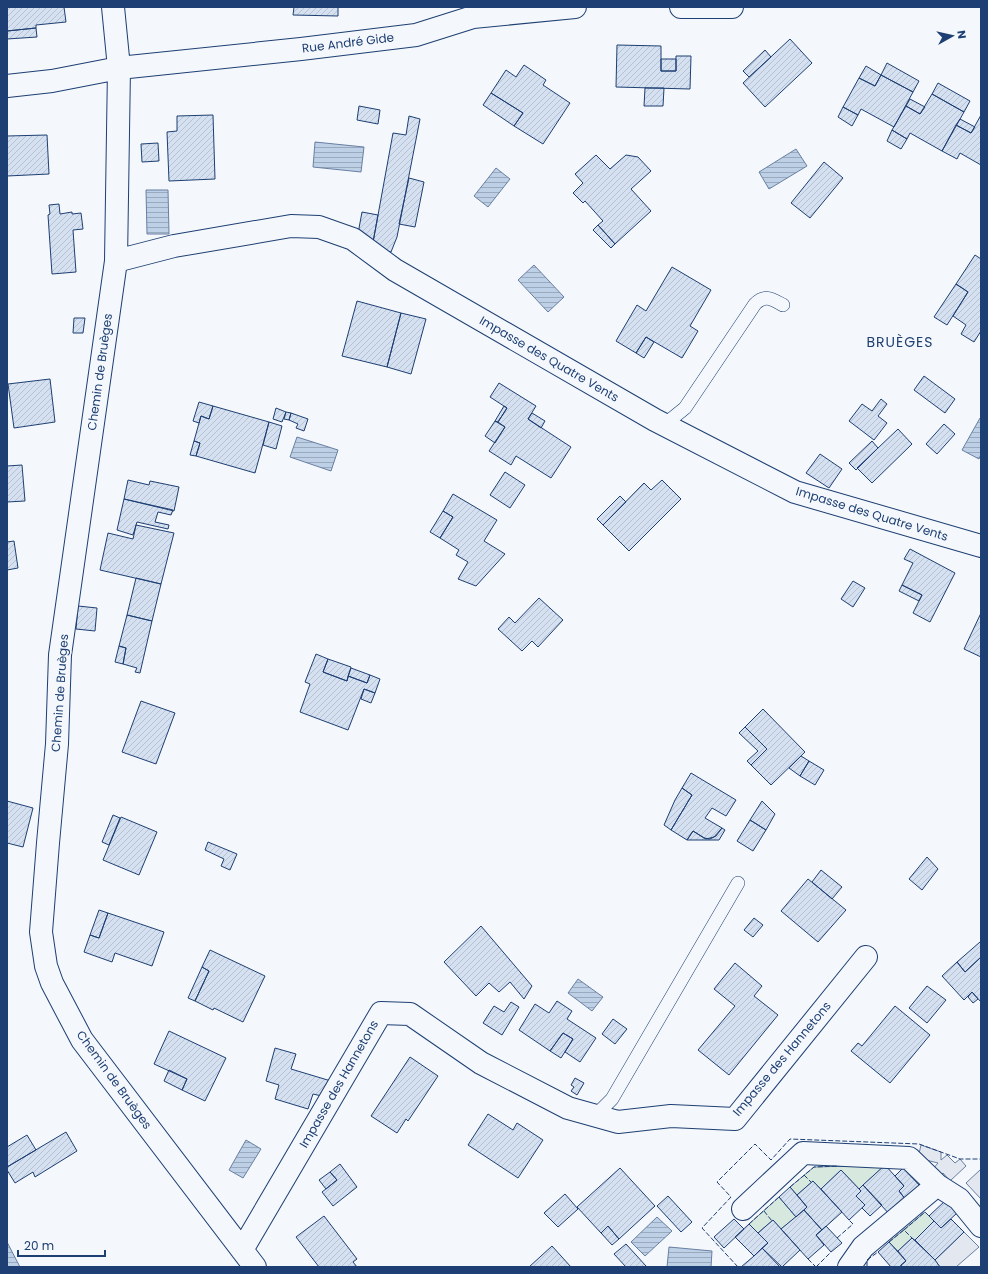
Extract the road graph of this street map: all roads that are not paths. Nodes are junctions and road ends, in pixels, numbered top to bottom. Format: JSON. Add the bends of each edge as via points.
{"nodes":[{"id":1,"x":113,"y":7,"type":"edge"},
{"id":2,"x":575,"y":7,"type":"edge"},
{"id":3,"x":681,"y":7,"type":"edge"},
{"id":4,"x":732,"y":7,"type":"edge"},
{"id":5,"x":119,"y":68,"type":"junction"},
{"id":6,"x":7,"y":86,"type":"edge"},
{"id":7,"x":116,"y":261,"type":"junction"},
{"id":8,"x":783,"y":305,"type":"dead end"},
{"id":9,"x":664,"y":425,"type":"junction"},
{"id":10,"x":981,"y":546,"type":"edge"},
{"id":11,"x":738,"y":883,"type":"dead end"},
{"id":12,"x":866,"y":957,"type":"dead end"},
{"id":13,"x":595,"y":1116,"type":"junction"},
{"id":14,"x":937,"y":1186,"type":"junction"},
{"id":15,"x":743,"y":1209,"type":"dead end"},
{"id":16,"x":981,"y":1226,"type":"edge"},
{"id":17,"x":248,"y":1258,"type":"edge"},
{"id":18,"x":849,"y":1267,"type":"edge"}],
"edges":[{"from":1,"to":5,"type":"street","name":"Chemin de Bruèges"},
{"from":2,"to":5,"type":"street","name":"Rue André Gide","via":[[473,17],[416,35]]},
{"from":3,"to":4,"type":"street"},
{"from":5,"to":6,"type":"street","name":"Rue André Gide","via":[[52,81]]},
{"from":5,"to":7,"type":"street","name":"Chemin de Bruèges"},
{"from":7,"to":9,"type":"street","name":"Impasse des Quatre Vents","via":[[174,246],[290,226],[319,227],[353,239],[395,270]]},
{"from":7,"to":17,"type":"street","name":"Chemin de Bruèges","via":[[60,655],[57,744],[41,932],[46,966],[52,983],[82,1040]]},
{"from":8,"to":9,"type":"lane","via":[[770,298],[759,299],[754,304],[685,408]]},
{"from":9,"to":10,"type":"street","name":"Impasse des Quatre Vents","via":[[795,492]]},
{"from":11,"to":13,"type":"lane","via":[[612,1099]]},
{"from":12,"to":13,"type":"street","name":"Impasse des Hannetons","via":[[735,1119],[671,1116],[618,1122]]},
{"from":13,"to":17,"type":"street","name":"Impasse des Hannetons","via":[[568,1108],[481,1063],[410,1014],[381,1013]]},
{"from":14,"to":15,"type":"street","via":[[909,1158],[803,1154]]},
{"from":14,"to":16,"type":"street","via":[[959,1198]]},
{"from":14,"to":18,"type":"street","via":[[863,1247]]}]}
